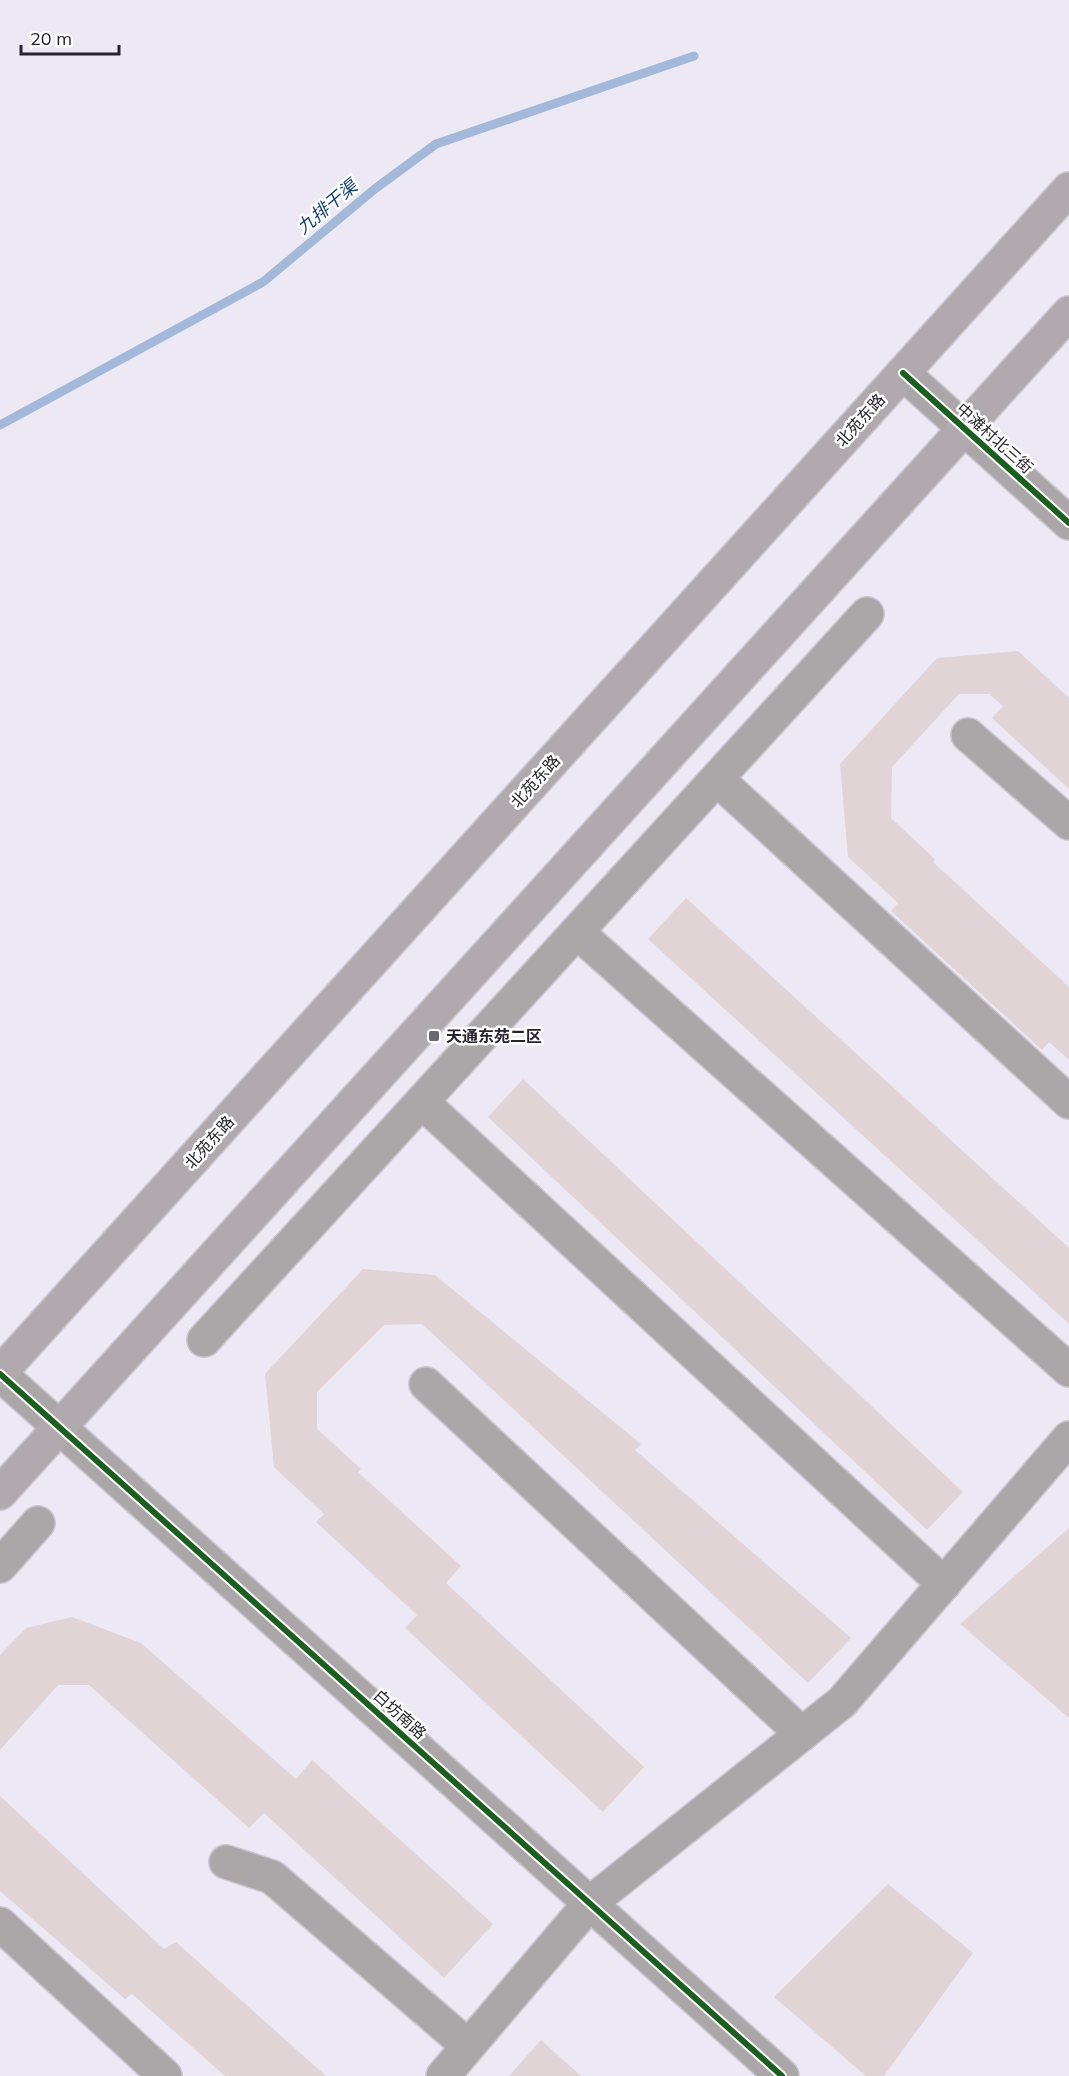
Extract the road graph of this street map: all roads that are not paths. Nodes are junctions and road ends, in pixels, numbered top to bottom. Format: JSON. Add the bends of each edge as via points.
{"nodes":[{"id":1,"x":1069,"y":189,"type":"edge"},
{"id":2,"x":1069,"y":314,"type":"edge"},
{"id":3,"x":903,"y":373,"type":"junction"},
{"id":4,"x":964,"y":429,"type":"junction"},
{"id":5,"x":1069,"y":524,"type":"edge"},
{"id":6,"x":867,"y":614,"type":"dead end"},
{"id":7,"x":968,"y":735,"type":"dead end"},
{"id":8,"x":717,"y":779,"type":"junction"},
{"id":9,"x":1069,"y":823,"type":"edge"},
{"id":10,"x":577,"y":932,"type":"junction"},
{"id":11,"x":422,"y":1102,"type":"junction"},
{"id":12,"x":1069,"y":1102,"type":"edge"},
{"id":13,"x":204,"y":1340,"type":"dead end"},
{"id":14,"x":1069,"y":1370,"type":"edge"},
{"id":15,"x":0,"y":1373,"type":"edge"},
{"id":16,"x":426,"y":1384,"type":"dead end"},
{"id":17,"x":60,"y":1427,"type":"junction"},
{"id":18,"x":1069,"y":1438,"type":"edge"},
{"id":19,"x":0,"y":1493,"type":"edge"},
{"id":20,"x":38,"y":1523,"type":"dead end"},
{"id":21,"x":0,"y":1566,"type":"edge"},
{"id":22,"x":944,"y":1584,"type":"junction"},
{"id":23,"x":802,"y":1734,"type":"junction"},
{"id":24,"x":226,"y":1862,"type":"dead end"},
{"id":25,"x":590,"y":1903,"type":"junction"},
{"id":26,"x":0,"y":1924,"type":"edge"},
{"id":27,"x":468,"y":2046,"type":"junction"},
{"id":28,"x":165,"y":2076,"type":"edge"},
{"id":29,"x":443,"y":2076,"type":"edge"},
{"id":30,"x":782,"y":2076,"type":"edge"}],
"edges":[{"from":1,"to":3,"type":"main road","name":"北苑东路"},
{"from":2,"to":4,"type":"main road"},
{"from":3,"to":4,"type":"street","name":"中滩村北三街"},
{"from":3,"to":15,"type":"main road","name":"北苑东路"},
{"from":4,"to":5,"type":"street","name":"中滩村北三街"},
{"from":4,"to":17,"type":"main road"},
{"from":6,"to":8,"type":"street"},
{"from":7,"to":9,"type":"street"},
{"from":8,"to":10,"type":"street"},
{"from":8,"to":12,"type":"street"},
{"from":10,"to":11,"type":"street"},
{"from":10,"to":14,"type":"street"},
{"from":11,"to":13,"type":"street"},
{"from":11,"to":22,"type":"street"},
{"from":15,"to":17,"type":"street","name":"白坊南路"},
{"from":16,"to":23,"type":"street"},
{"from":17,"to":19,"type":"main road"},
{"from":17,"to":25,"type":"street","name":"白坊南路"},
{"from":18,"to":22,"type":"street"},
{"from":20,"to":21,"type":"street"},
{"from":22,"to":23,"type":"street","via":[[842,1702]]},
{"from":23,"to":25,"type":"street"},
{"from":24,"to":27,"type":"street","via":[[272,1877]]},
{"from":25,"to":27,"type":"street"},
{"from":25,"to":30,"type":"street","name":"白坊南路"},
{"from":26,"to":28,"type":"street"},
{"from":27,"to":29,"type":"street"}]}
